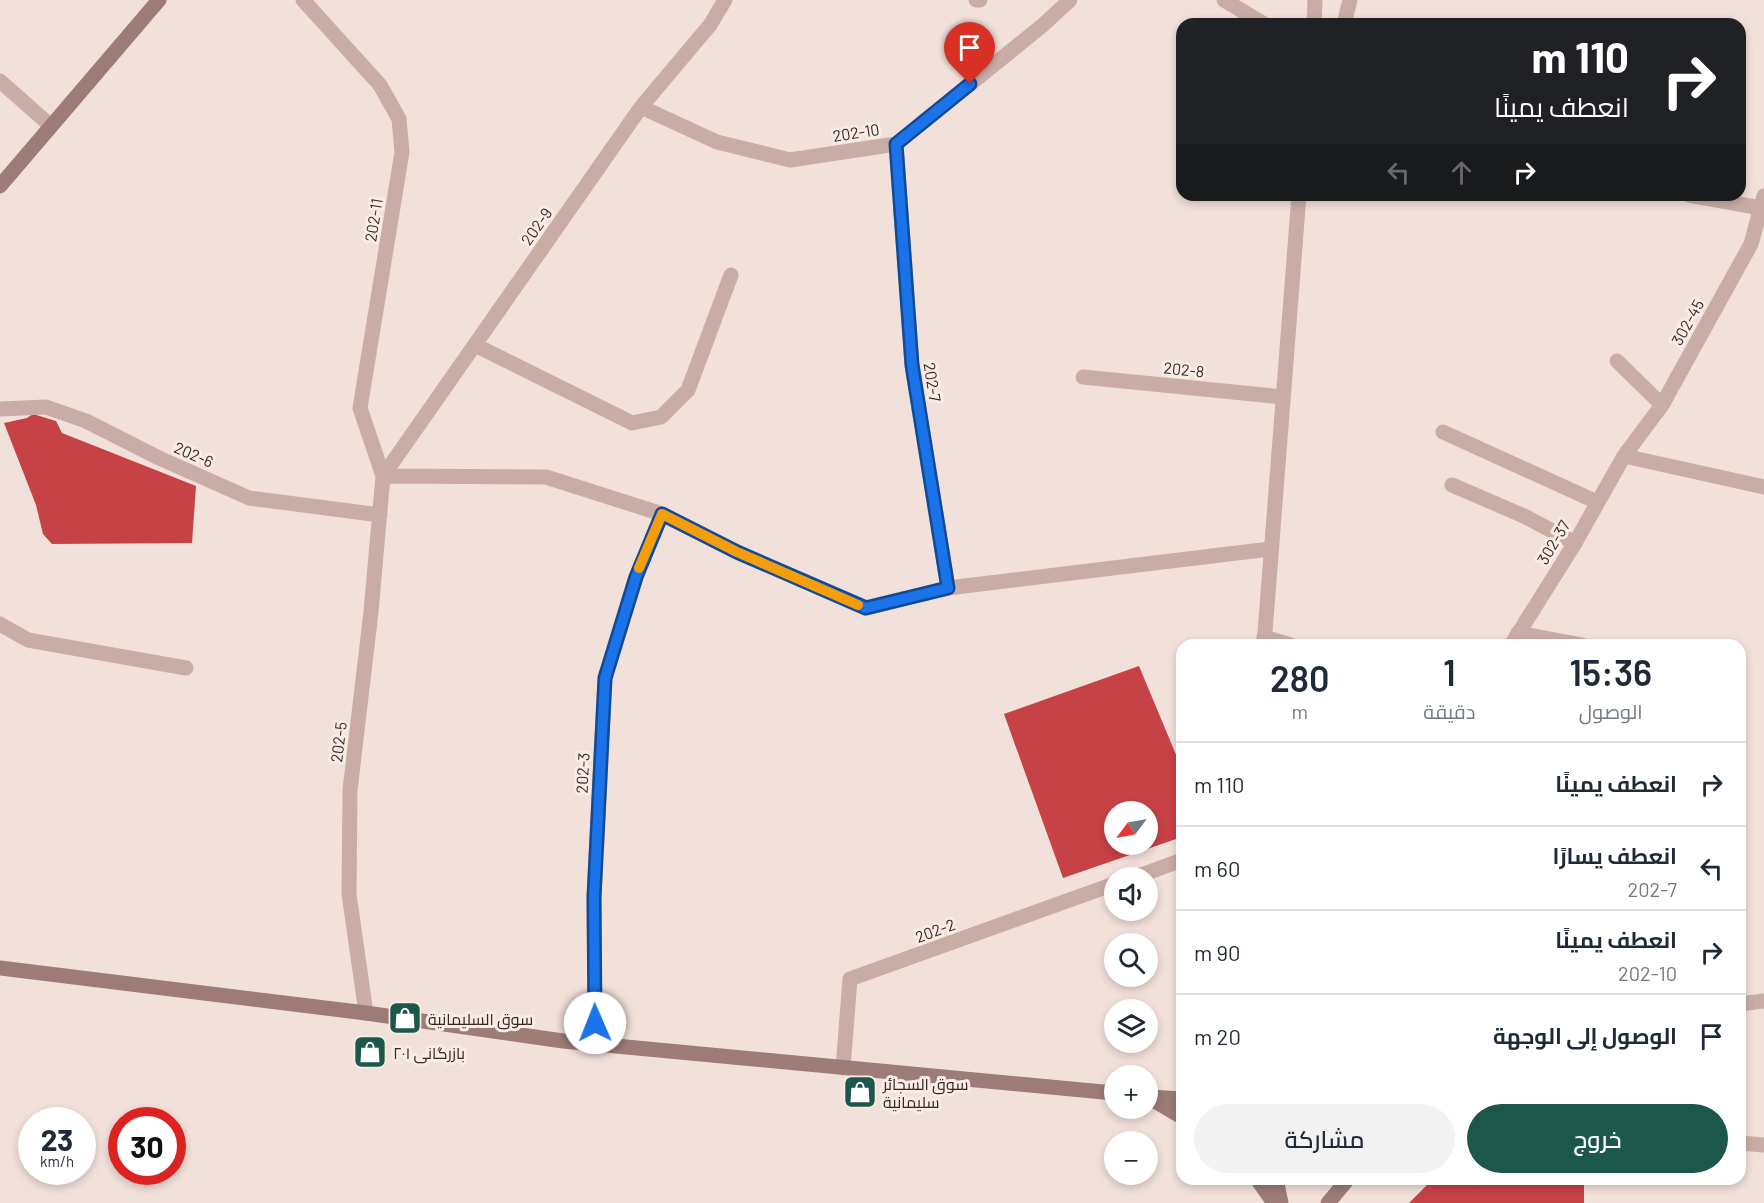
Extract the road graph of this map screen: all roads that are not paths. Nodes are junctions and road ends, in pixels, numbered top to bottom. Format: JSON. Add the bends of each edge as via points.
{"nodes":[{"id":1,"x":159,"y":0,"type":"edge"},
{"id":2,"x":303,"y":0,"type":"edge"},
{"id":3,"x":725,"y":0,"type":"edge"},
{"id":4,"x":1070,"y":0,"type":"edge"},
{"id":5,"x":1224,"y":0,"type":"edge"},
{"id":6,"x":1316,"y":0,"type":"edge"},
{"id":7,"x":1350,"y":0,"type":"edge"},
{"id":8,"x":1254,"y":18,"type":"edge"},
{"id":9,"x":1314,"y":18,"type":"edge"},
{"id":10,"x":1346,"y":18,"type":"edge"},
{"id":11,"x":0,"y":81,"type":"edge"},
{"id":12,"x":641,"y":107,"type":"junction"},
{"id":13,"x":51,"y":126,"type":"junction"},
{"id":14,"x":896,"y":144,"type":"junction"},
{"id":15,"x":0,"y":186,"type":"edge"},
{"id":16,"x":1746,"y":200,"type":"edge"},
{"id":17,"x":1299,"y":201,"type":"edge"},
{"id":18,"x":1762,"y":202,"type":"edge"},
{"id":19,"x":731,"y":275,"type":"dead end"},
{"id":20,"x":475,"y":345,"type":"junction"},
{"id":21,"x":1617,"y":361,"type":"dead end"},
{"id":22,"x":1083,"y":377,"type":"dead end"},
{"id":23,"x":1283,"y":397,"type":"junction"},
{"id":24,"x":1662,"y":405,"type":"junction"},
{"id":25,"x":0,"y":409,"type":"edge"},
{"id":26,"x":1443,"y":432,"type":"dead end"},
{"id":27,"x":1624,"y":456,"type":"junction"},
{"id":28,"x":383,"y":476,"type":"junction"},
{"id":29,"x":1452,"y":485,"type":"dead end"},
{"id":30,"x":1764,"y":487,"type":"edge"},
{"id":31,"x":1597,"y":502,"type":"junction"},
{"id":32,"x":662,"y":514,"type":"junction"},
{"id":33,"x":380,"y":515,"type":"junction"},
{"id":34,"x":1575,"y":543,"type":"junction"},
{"id":35,"x":1270,"y":549,"type":"junction"},
{"id":36,"x":948,"y":588,"type":"junction"},
{"id":37,"x":0,"y":624,"type":"edge"},
{"id":38,"x":1264,"y":639,"type":"edge"},
{"id":39,"x":1515,"y":639,"type":"edge"},
{"id":40,"x":186,"y":668,"type":"dead end"},
{"id":41,"x":1176,"y":862,"type":"edge"},
{"id":42,"x":1158,"y":869,"type":"edge"},
{"id":43,"x":1104,"y":888,"type":"edge"},
{"id":44,"x":0,"y":968,"type":"edge"},
{"id":45,"x":1764,"y":1001,"type":"edge"},
{"id":46,"x":1746,"y":1003,"type":"edge"},
{"id":47,"x":366,"y":1013,"type":"junction"},
{"id":48,"x":595,"y":1044,"type":"junction"},
{"id":49,"x":843,"y":1068,"type":"junction"},
{"id":50,"x":1104,"y":1093,"type":"edge"},
{"id":51,"x":1158,"y":1098,"type":"edge"},
{"id":52,"x":1176,"y":1099,"type":"edge"},
{"id":53,"x":1158,"y":1103,"type":"edge"},
{"id":54,"x":1176,"y":1113,"type":"edge"},
{"id":55,"x":1746,"y":1144,"type":"edge"},
{"id":56,"x":1764,"y":1145,"type":"edge"},
{"id":57,"x":1261,"y":1185,"type":"edge"},
{"id":58,"x":1277,"y":1185,"type":"edge"},
{"id":59,"x":1343,"y":1185,"type":"edge"},
{"id":60,"x":1274,"y":1203,"type":"edge"},
{"id":61,"x":1281,"y":1203,"type":"edge"},
{"id":62,"x":1328,"y":1203,"type":"edge"}],
"edges":[{"from":1,"to":13,"type":"main road"},
{"from":2,"to":28,"type":"street","name":"202-11","via":[[380,85],[399,119],[402,152],[360,408]]},
{"from":3,"to":12,"type":"street","name":"202-9","via":[[710,25]]},
{"from":4,"to":14,"type":"street","name":"202-10"},
{"from":5,"to":8,"type":"street"},
{"from":6,"to":9,"type":"street"},
{"from":7,"to":10,"type":"street"},
{"from":11,"to":13,"type":"street"},
{"from":12,"to":14,"type":"street","name":"202-10","via":[[717,141],[790,160]]},
{"from":12,"to":20,"type":"street","name":"202-9"},
{"from":13,"to":15,"type":"main road"},
{"from":14,"to":36,"type":"street","name":"202-7","via":[[912,365]]},
{"from":16,"to":18,"type":"street"},
{"from":17,"to":23,"type":"street"},
{"from":18,"to":24,"type":"street","name":"302-45","via":[[1751,244]]},
{"from":19,"to":20,"type":"street","via":[[688,390],[661,417],[632,423]]},
{"from":20,"to":28,"type":"street","name":"202-9"},
{"from":21,"to":24,"type":"street"},
{"from":22,"to":23,"type":"street","name":"202-8"},
{"from":23,"to":35,"type":"street"},
{"from":24,"to":27,"type":"street","name":"302-45"},
{"from":25,"to":33,"type":"street","name":"202-6","via":[[56,410],[249,498]]},
{"from":26,"to":31,"type":"street"},
{"from":27,"to":30,"type":"street"},
{"from":27,"to":31,"type":"street","name":"302-37"},
{"from":28,"to":32,"type":"street","via":[[546,477]]},
{"from":28,"to":33,"type":"street","name":"202-5"},
{"from":29,"to":34,"type":"street"},
{"from":31,"to":34,"type":"street","name":"302-37"},
{"from":32,"to":36,"type":"street","via":[[737,552],[866,608]]},
{"from":32,"to":48,"type":"street","name":"202-3","via":[[636,577],[605,678],[594,897]]},
{"from":33,"to":47,"type":"street","name":"202-5","via":[[350,790],[349,894]]},
{"from":34,"to":39,"type":"street","name":"302-37"},
{"from":35,"to":36,"type":"street"},
{"from":35,"to":38,"type":"street"},
{"from":37,"to":40,"type":"street","via":[[28,640]]},
{"from":41,"to":42,"type":"street"},
{"from":43,"to":49,"type":"street","name":"202-2","via":[[850,979]]},
{"from":44,"to":47,"type":"main road"},
{"from":45,"to":46,"type":"street"},
{"from":47,"to":48,"type":"main road"},
{"from":48,"to":49,"type":"main road"},
{"from":49,"to":50,"type":"main road"},
{"from":51,"to":52,"type":"main road"},
{"from":53,"to":54,"type":"main road"},
{"from":55,"to":56,"type":"street"},
{"from":57,"to":60,"type":"main road"},
{"from":58,"to":61,"type":"main road"},
{"from":59,"to":62,"type":"main road"}]}
